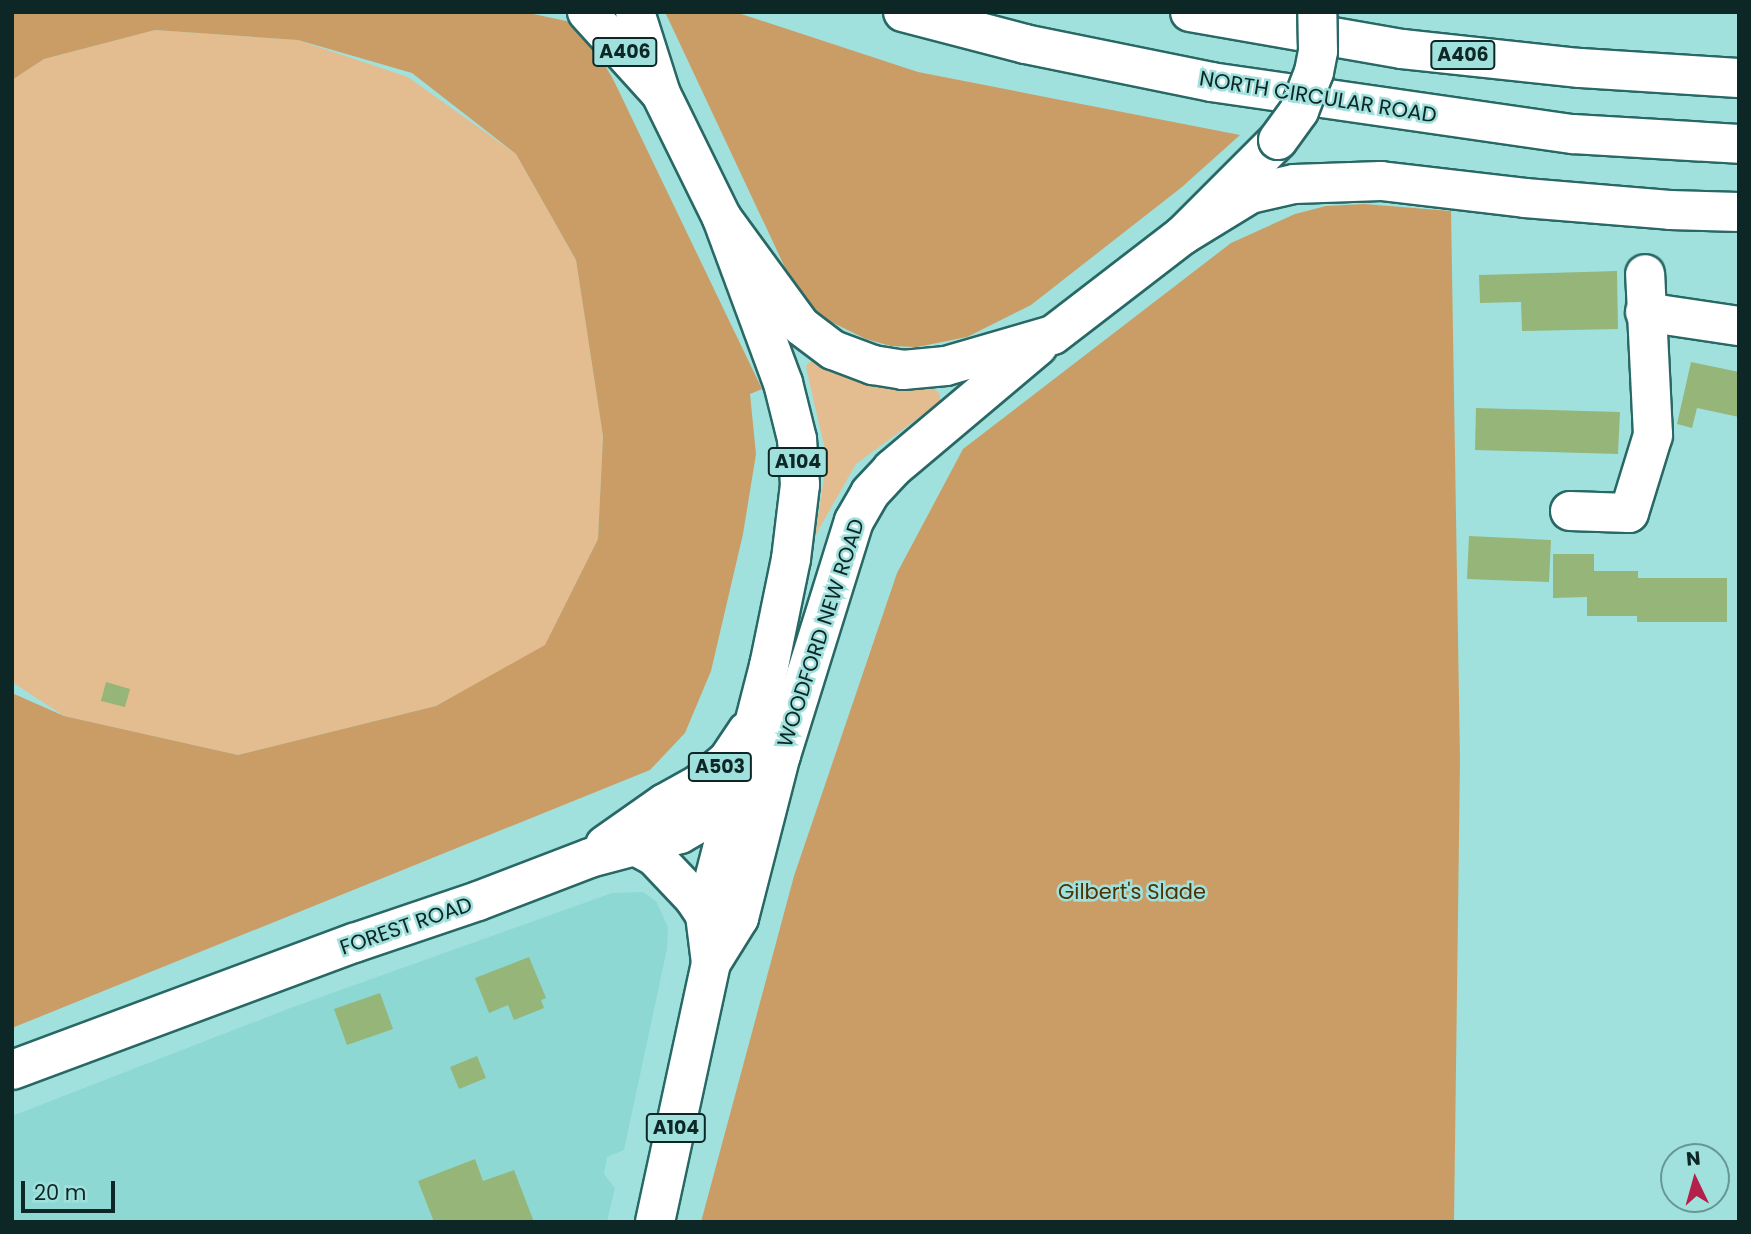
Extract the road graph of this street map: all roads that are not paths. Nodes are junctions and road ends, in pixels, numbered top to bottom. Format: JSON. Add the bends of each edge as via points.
{"nodes":[{"id":1,"x":587,"y":12,"type":"edge"},
{"id":2,"x":635,"y":12,"type":"edge"},
{"id":3,"x":903,"y":12,"type":"edge"},
{"id":4,"x":1190,"y":12,"type":"edge"},
{"id":5,"x":1317,"y":12,"type":"edge"},
{"id":6,"x":1739,"y":78,"type":"edge"},
{"id":7,"x":661,"y":94,"type":"junction"},
{"id":8,"x":1739,"y":144,"type":"edge"},
{"id":9,"x":1739,"y":212,"type":"edge"},
{"id":10,"x":722,"y":218,"type":"junction"},
{"id":11,"x":1183,"y":235,"type":"junction"},
{"id":12,"x":1645,"y":274,"type":"dead end"},
{"id":13,"x":1644,"y":312,"type":"junction"},
{"id":14,"x":1739,"y":326,"type":"edge"},
{"id":15,"x":1053,"y":335,"type":"junction"},
{"id":16,"x":1570,"y":511,"type":"dead end"},
{"id":17,"x":758,"y":714,"type":"junction"},
{"id":18,"x":781,"y":755,"type":"junction"},
{"id":19,"x":738,"y":793,"type":"junction"},
{"id":20,"x":637,"y":847,"type":"junction"},
{"id":21,"x":590,"y":858,"type":"junction"},
{"id":22,"x":705,"y":915,"type":"junction"},
{"id":23,"x":711,"y":963,"type":"junction"},
{"id":24,"x":12,"y":1070,"type":"edge"},
{"id":25,"x":655,"y":1222,"type":"edge"}],
"edges":[{"from":1,"to":7,"type":"main road","number":"A406"},
{"from":2,"to":7,"type":"main road"},
{"from":3,"to":8,"type":"main road","name":"NORTH CIRCULAR ROAD","via":[[1025,44],[1236,86],[1573,134]]},
{"from":4,"to":6,"type":"main road","number":"A406","via":[[1402,49],[1580,68]]},
{"from":5,"to":11,"type":"main road","bridge":true,"via":[[1314,72],[1289,129]]},
{"from":7,"to":10,"type":"main road"},
{"from":9,"to":11,"type":"main road","via":[[1525,198],[1381,181],[1294,184],[1250,194]]},
{"from":10,"to":15,"type":"main road","via":[[801,326],[833,349],[861,361],[903,370],[939,367]]},
{"from":10,"to":17,"type":"main road","name":"WOODFORD NEW ROAD","number":"A104","via":[[783,383],[797,439],[800,485],[791,559]]},
{"from":11,"to":15,"type":"main road","name":"WOODFORD NEW ROAD"},
{"from":12,"to":13,"type":"main road"},
{"from":13,"to":14,"type":"main road"},
{"from":13,"to":16,"type":"main road","via":[[1653,435],[1629,513]]},
{"from":15,"to":18,"type":"main road","name":"WOODFORD NEW ROAD","number":"A104","via":[[940,426],[870,493],[843,550]]},
{"from":17,"to":19,"type":"main road","name":"WOODFORD NEW ROAD","number":"A104"},
{"from":17,"to":21,"type":"main road","number":"A503","via":[[727,761]]},
{"from":18,"to":19,"type":"main road","name":"FOREST ROAD","number":"A503"},
{"from":18,"to":23,"type":"main road","name":"WOODFORD NEW ROAD","number":"A104","via":[[739,918]]},
{"from":19,"to":20,"type":"main road","name":"FOREST ROAD","number":"A503","via":[[680,834]]},
{"from":19,"to":22,"type":"main road","name":"WOODFORD NEW ROAD","number":"A104"},
{"from":20,"to":21,"type":"main road","name":"FOREST ROAD","number":"A503"},
{"from":20,"to":22,"type":"main road","via":[[654,856]]},
{"from":21,"to":24,"type":"main road","name":"FOREST ROAD","number":"A503"},
{"from":22,"to":23,"type":"main road","name":"WOODFORD NEW ROAD","number":"A104"},
{"from":23,"to":25,"type":"main road","name":"WOODFORD NEW ROAD","number":"A104"}]}
